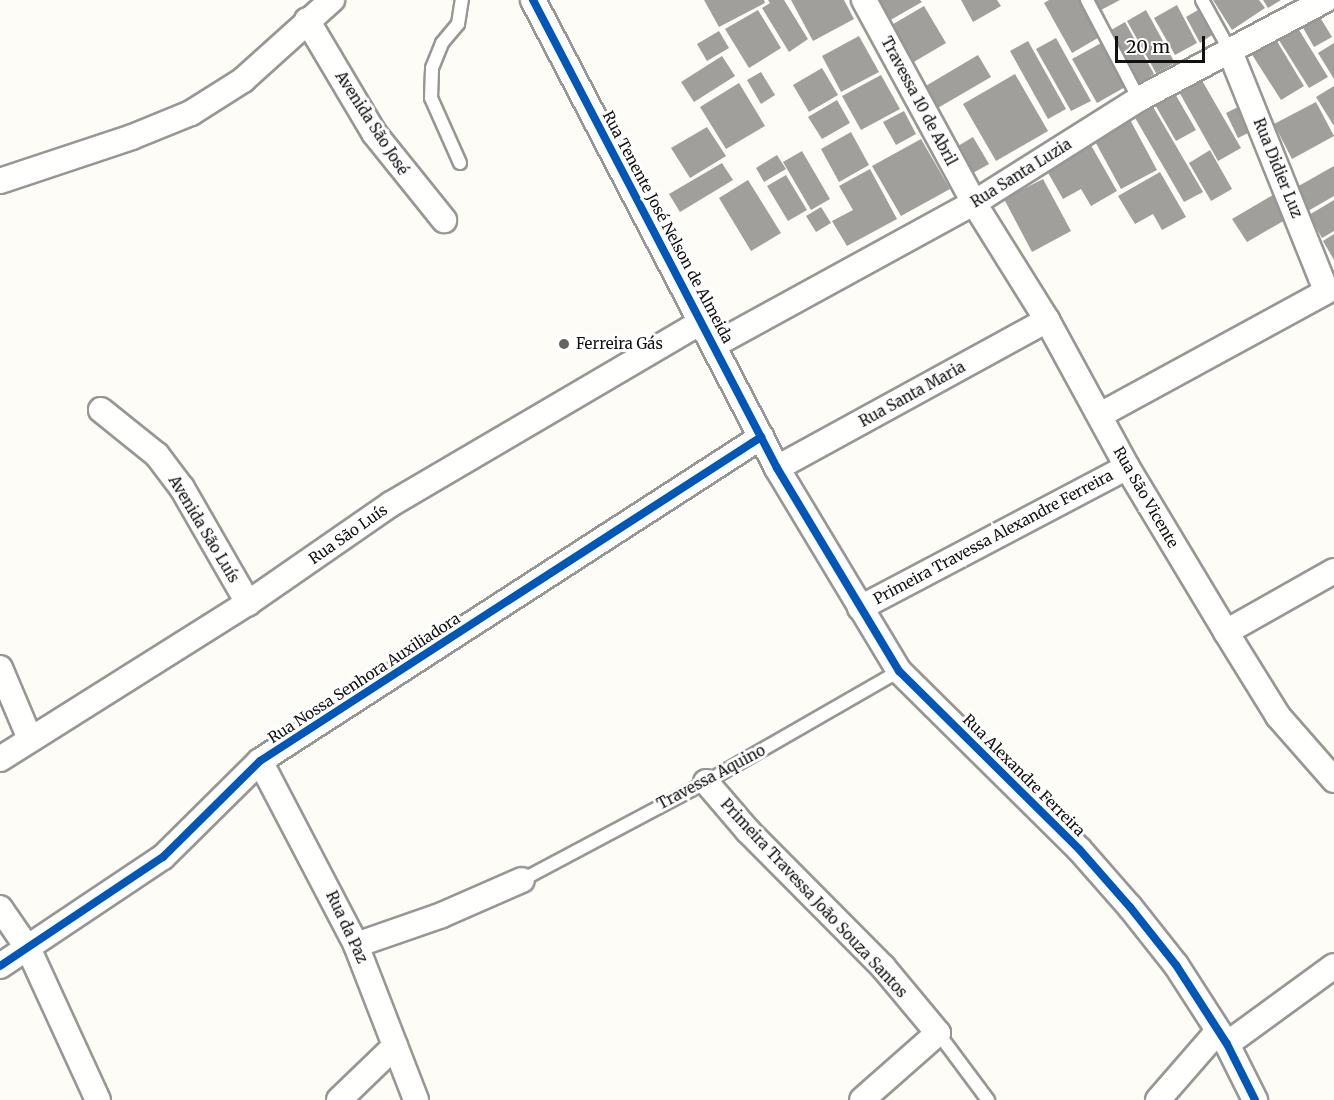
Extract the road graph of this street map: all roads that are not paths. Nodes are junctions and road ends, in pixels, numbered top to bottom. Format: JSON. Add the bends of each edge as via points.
{"nodes":[{"id":1,"x":332,"y":0,"type":"edge"},
{"id":2,"x":462,"y":0,"type":"edge"},
{"id":3,"x":533,"y":0,"type":"edge"},
{"id":4,"x":864,"y":0,"type":"edge"},
{"id":5,"x":1087,"y":0,"type":"edge"},
{"id":6,"x":1202,"y":0,"type":"edge"},
{"id":7,"x":1325,"y":0,"type":"edge"},
{"id":8,"x":307,"y":20,"type":"junction"},
{"id":9,"x":1229,"y":49,"type":"junction"},
{"id":10,"x":1139,"y":99,"type":"junction"},
{"id":11,"x":460,"y":163,"type":"dead end"},
{"id":12,"x":0,"y":181,"type":"edge"},
{"id":13,"x":974,"y":203,"type":"junction"},
{"id":14,"x":444,"y":220,"type":"dead end"},
{"id":15,"x":1330,"y":293,"type":"edge"},
{"id":16,"x":1047,"y":320,"type":"junction"},
{"id":17,"x":703,"y":321,"type":"junction"},
{"id":18,"x":716,"y":344,"type":"junction"},
{"id":19,"x":101,"y":410,"type":"dead end"},
{"id":20,"x":1100,"y":415,"type":"junction"},
{"id":21,"x":761,"y":437,"type":"junction"},
{"id":22,"x":1127,"y":467,"type":"junction"},
{"id":23,"x":777,"y":468,"type":"junction"},
{"id":24,"x":1334,"y":571,"type":"edge"},
{"id":25,"x":248,"y":603,"type":"junction"},
{"id":26,"x":860,"y":608,"type":"junction"},
{"id":27,"x":1226,"y":632,"type":"junction"},
{"id":28,"x":0,"y":668,"type":"edge"},
{"id":29,"x":899,"y":671,"type":"junction"},
{"id":30,"x":30,"y":739,"type":"junction"},
{"id":31,"x":0,"y":759,"type":"edge"},
{"id":32,"x":260,"y":761,"type":"junction"},
{"id":33,"x":1334,"y":780,"type":"edge"},
{"id":34,"x":706,"y":782,"type":"junction"},
{"id":35,"x":522,"y":880,"type":"joint"},
{"id":36,"x":0,"y":908,"type":"edge"},
{"id":37,"x":356,"y":945,"type":"junction"},
{"id":38,"x":29,"y":950,"type":"junction"},
{"id":39,"x":0,"y":966,"type":"edge"},
{"id":40,"x":1334,"y":966,"type":"edge"},
{"id":41,"x":938,"y":1033,"type":"junction"},
{"id":42,"x":1223,"y":1037,"type":"junction"},
{"id":43,"x":395,"y":1046,"type":"junction"},
{"id":44,"x":98,"y":1100,"type":"edge"},
{"id":45,"x":339,"y":1100,"type":"edge"},
{"id":46,"x":416,"y":1100,"type":"edge"},
{"id":47,"x":862,"y":1100,"type":"edge"},
{"id":48,"x":988,"y":1100,"type":"edge"},
{"id":49,"x":1158,"y":1100,"type":"edge"},
{"id":50,"x":1255,"y":1100,"type":"edge"}],
"edges":[{"from":1,"to":8,"type":"street"},
{"from":2,"to":11,"type":"lane","via":[[458,24],[442,43],[432,68],[431,98]]},
{"from":3,"to":17,"type":"street","name":"Rua Tenente José Nelson de Almeida"},
{"from":4,"to":13,"type":"street","name":"Travessa 10 de Abril"},
{"from":5,"to":10,"type":"lane"},
{"from":6,"to":9,"type":"lane"},
{"from":7,"to":9,"type":"street","name":"Rua Santa Luzia"},
{"from":8,"to":12,"type":"street","via":[[243,80],[191,112],[132,137]]},
{"from":8,"to":14,"type":"street","name":"Avenida São José","via":[[375,133]]},
{"from":9,"to":10,"type":"street","name":"Rua Santa Luzia"},
{"from":9,"to":15,"type":"street","name":"Rua Didier Luz"},
{"from":10,"to":13,"type":"street","name":"Rua Santa Luzia"},
{"from":13,"to":16,"type":"street","name":"Rua São Vicente"},
{"from":13,"to":18,"type":"street","name":"Rua Santa Luzia"},
{"from":15,"to":20,"type":"street"},
{"from":16,"to":20,"type":"street","name":"Rua São Vicente"},
{"from":16,"to":23,"type":"street","name":"Rua Santa Maria"},
{"from":17,"to":18,"type":"street","name":"Rua Tenente José Nelson de Almeida"},
{"from":17,"to":25,"type":"street","name":"Rua São Luís","via":[[391,504]]},
{"from":18,"to":21,"type":"street","name":"Rua Tenente José Nelson de Almeida"},
{"from":19,"to":25,"type":"street","name":"Avenida São Luís","via":[[157,455],[182,488]]},
{"from":20,"to":22,"type":"street","name":"Rua São Vicente"},
{"from":21,"to":23,"type":"street","name":"Rua Tenente José Nelson de Almeida"},
{"from":21,"to":32,"type":"street","name":"Rua Nossa Senhora Auxiliadora"},
{"from":22,"to":26,"type":"street","name":"Primeira Travessa Alexandre Ferreira"},
{"from":22,"to":27,"type":"street","name":"Rua São Vicente"},
{"from":23,"to":26,"type":"street","name":"Rua Alexandre Ferreira"},
{"from":24,"to":27,"type":"street"},
{"from":25,"to":30,"type":"street","name":"Rua São Luís"},
{"from":26,"to":29,"type":"street","name":"Rua Alexandre Ferreira"},
{"from":27,"to":33,"type":"street","name":"Rua São Vicente","via":[[1278,716]]},
{"from":28,"to":30,"type":"street"},
{"from":29,"to":34,"type":"lane","name":"Travessa Aquino"},
{"from":29,"to":42,"type":"street","name":"Rua Alexandre Ferreira","via":[[1079,849],[1176,965]]},
{"from":30,"to":31,"type":"street","name":"Rua São Luís"},
{"from":32,"to":37,"type":"street","name":"Rua da Paz"},
{"from":32,"to":38,"type":"street","name":"Rua Nossa Senhora Auxiliadora","via":[[163,857]]},
{"from":34,"to":35,"type":"lane","name":"Travessa Aquino"},
{"from":34,"to":41,"type":"street","name":"Primeira Travessa João Souza Santos","via":[[748,831],[883,968]]},
{"from":35,"to":37,"type":"street","via":[[442,915]]},
{"from":36,"to":38,"type":"street"},
{"from":37,"to":43,"type":"street","name":"Rua da Paz"},
{"from":38,"to":39,"type":"street","name":"Rua Nossa Senhora Auxiliadora"},
{"from":38,"to":44,"type":"street"},
{"from":40,"to":42,"type":"street"},
{"from":41,"to":47,"type":"street"},
{"from":41,"to":48,"type":"lane","name":"Primeira Travessa João Souza Santos"},
{"from":42,"to":49,"type":"street"},
{"from":42,"to":50,"type":"street","name":"Rua Alexandre Ferreira"},
{"from":43,"to":45,"type":"street"},
{"from":43,"to":46,"type":"street","name":"Rua da Paz"}]}
